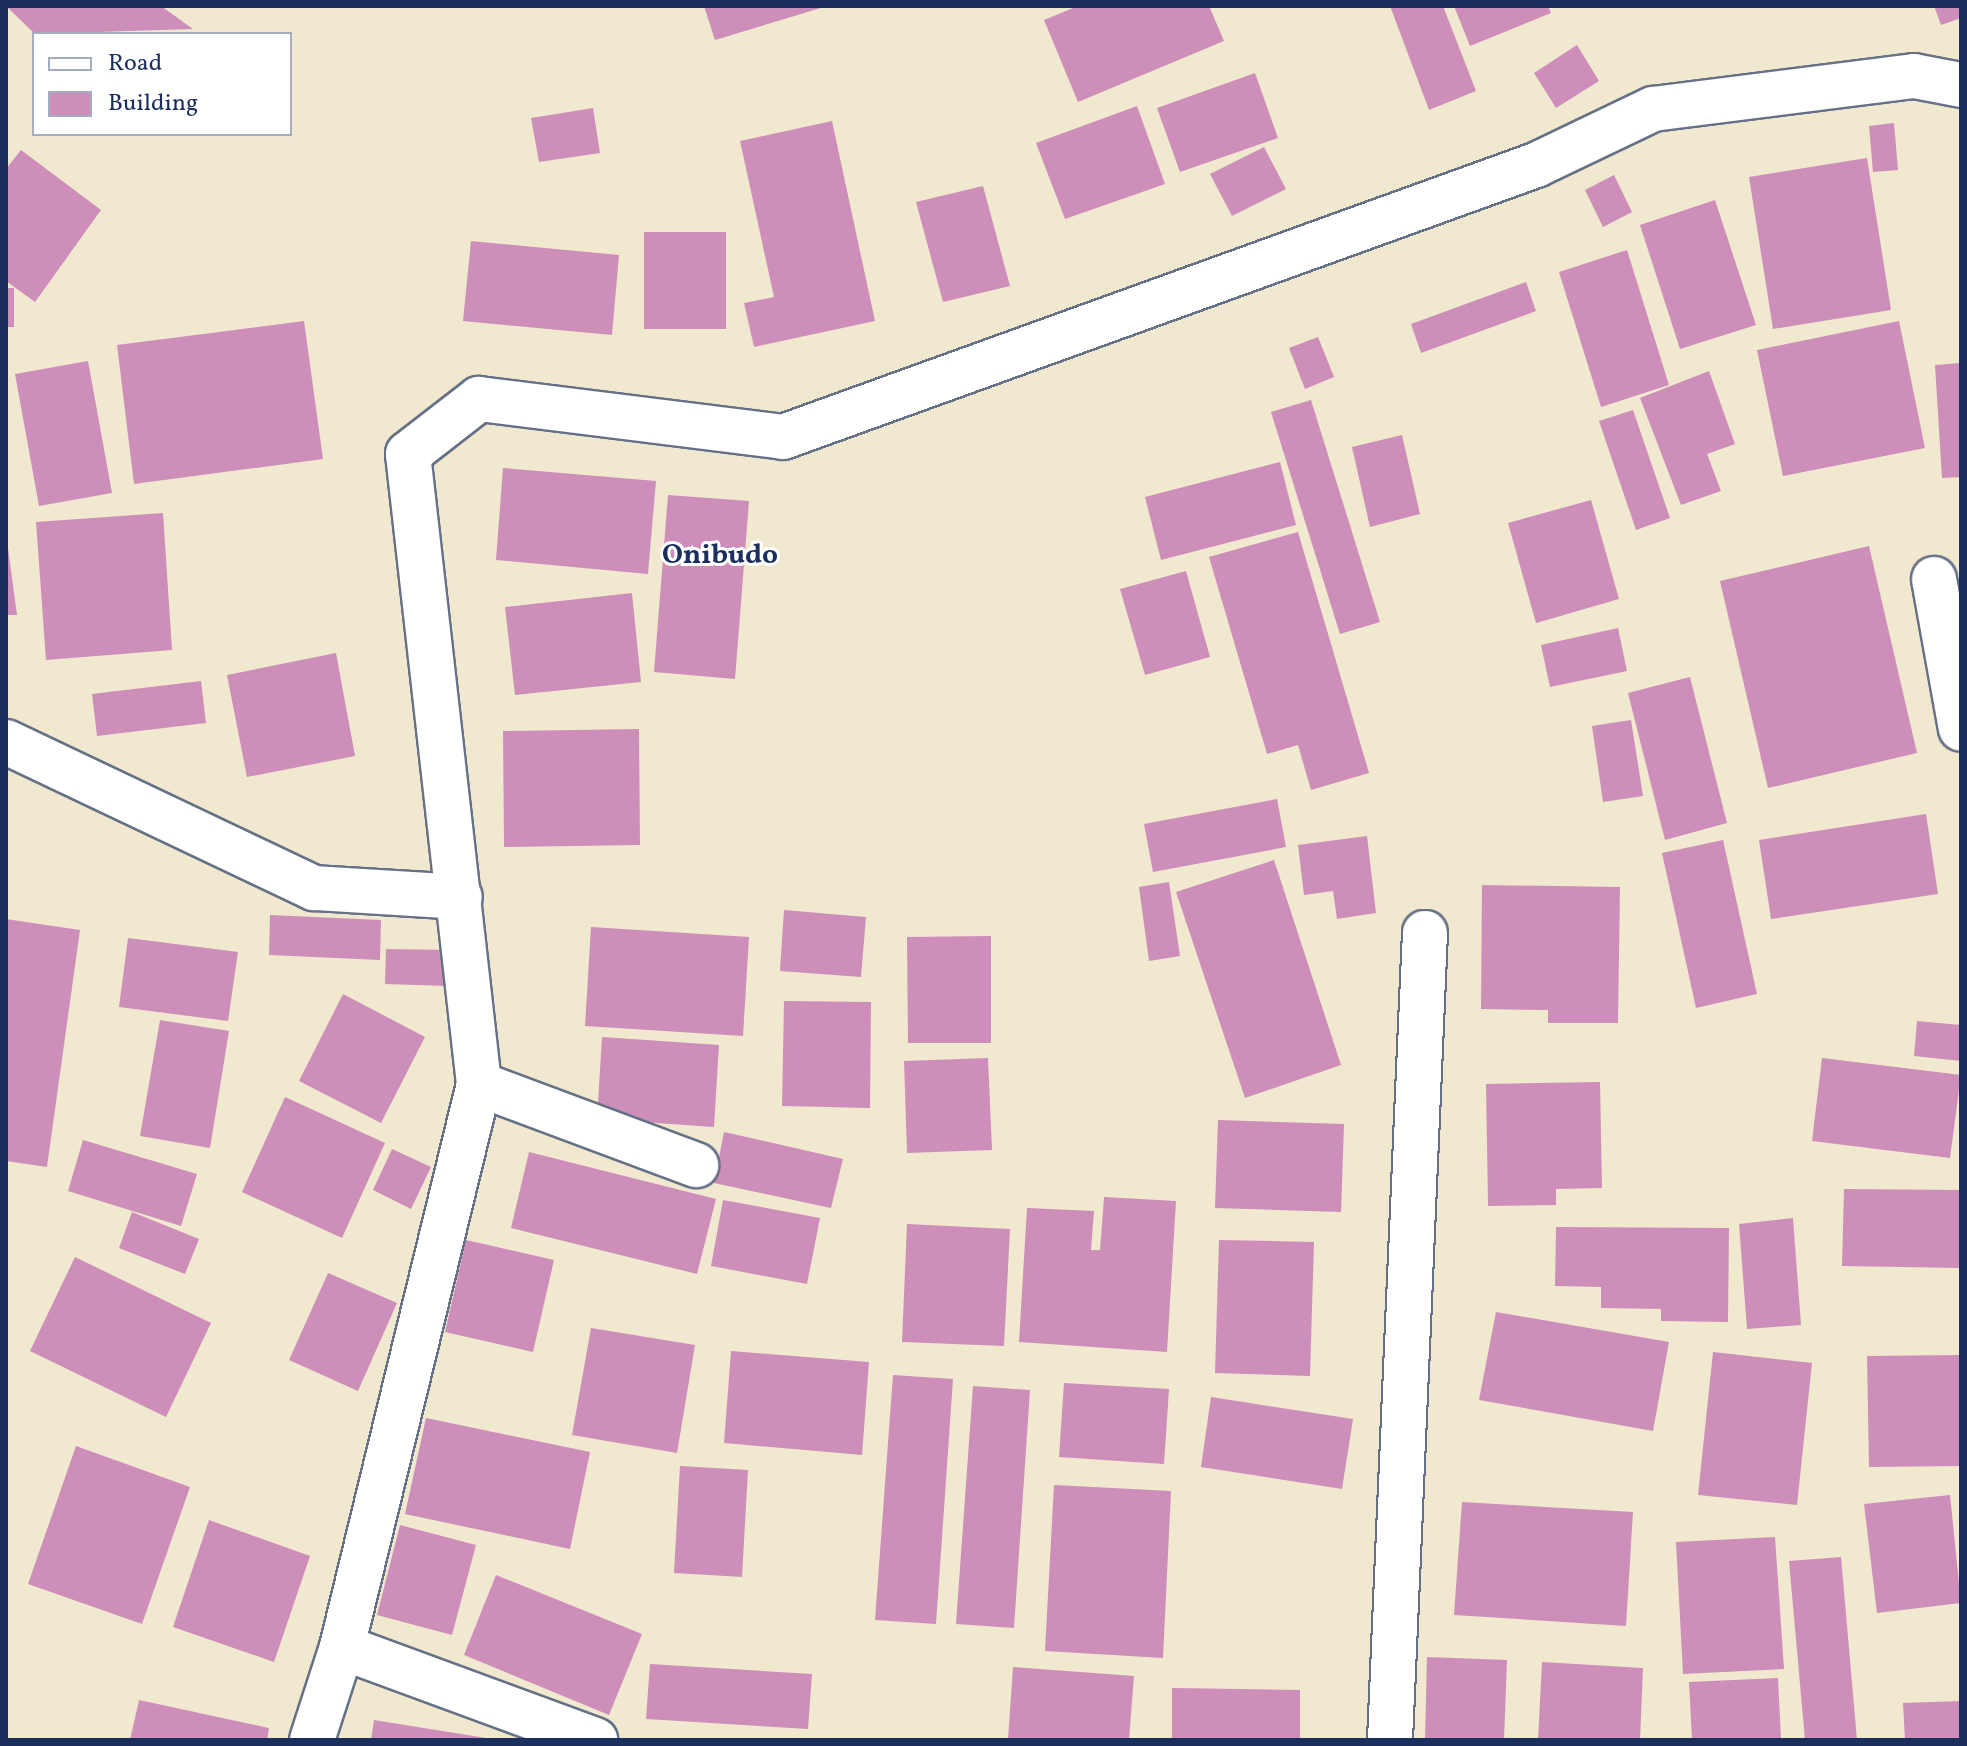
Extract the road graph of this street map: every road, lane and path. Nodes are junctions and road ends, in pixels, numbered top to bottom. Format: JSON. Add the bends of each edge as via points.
{"nodes":[{"id":1,"x":1961,"y":85,"type":"edge"},
{"id":2,"x":1934,"y":579,"type":"dead end"},
{"id":3,"x":1961,"y":729,"type":"edge"},
{"id":4,"x":6,"y":742,"type":"edge"},
{"id":5,"x":460,"y":897,"type":"junction"},
{"id":6,"x":1425,"y":933,"type":"dead end"},
{"id":7,"x":479,"y":1084,"type":"junction"},
{"id":8,"x":696,"y":1165,"type":"dead end"},
{"id":9,"x":342,"y":1647,"type":"junction"},
{"id":10,"x":312,"y":1740,"type":"edge"},
{"id":11,"x":595,"y":1740,"type":"edge"},
{"id":12,"x":1390,"y":1740,"type":"edge"}],
"edges":[{"from":1,"to":5,"type":"street","via":[[1914,76],[1653,109],[1536,165],[783,437],[479,399],[408,454]]},
{"from":2,"to":3,"type":"street"},
{"from":4,"to":5,"type":"street","via":[[314,888]]},
{"from":5,"to":7,"type":"street"},
{"from":6,"to":12,"type":"street"},
{"from":7,"to":8,"type":"street"},
{"from":7,"to":9,"type":"street"},
{"from":9,"to":10,"type":"street"},
{"from":9,"to":11,"type":"street"}]}
